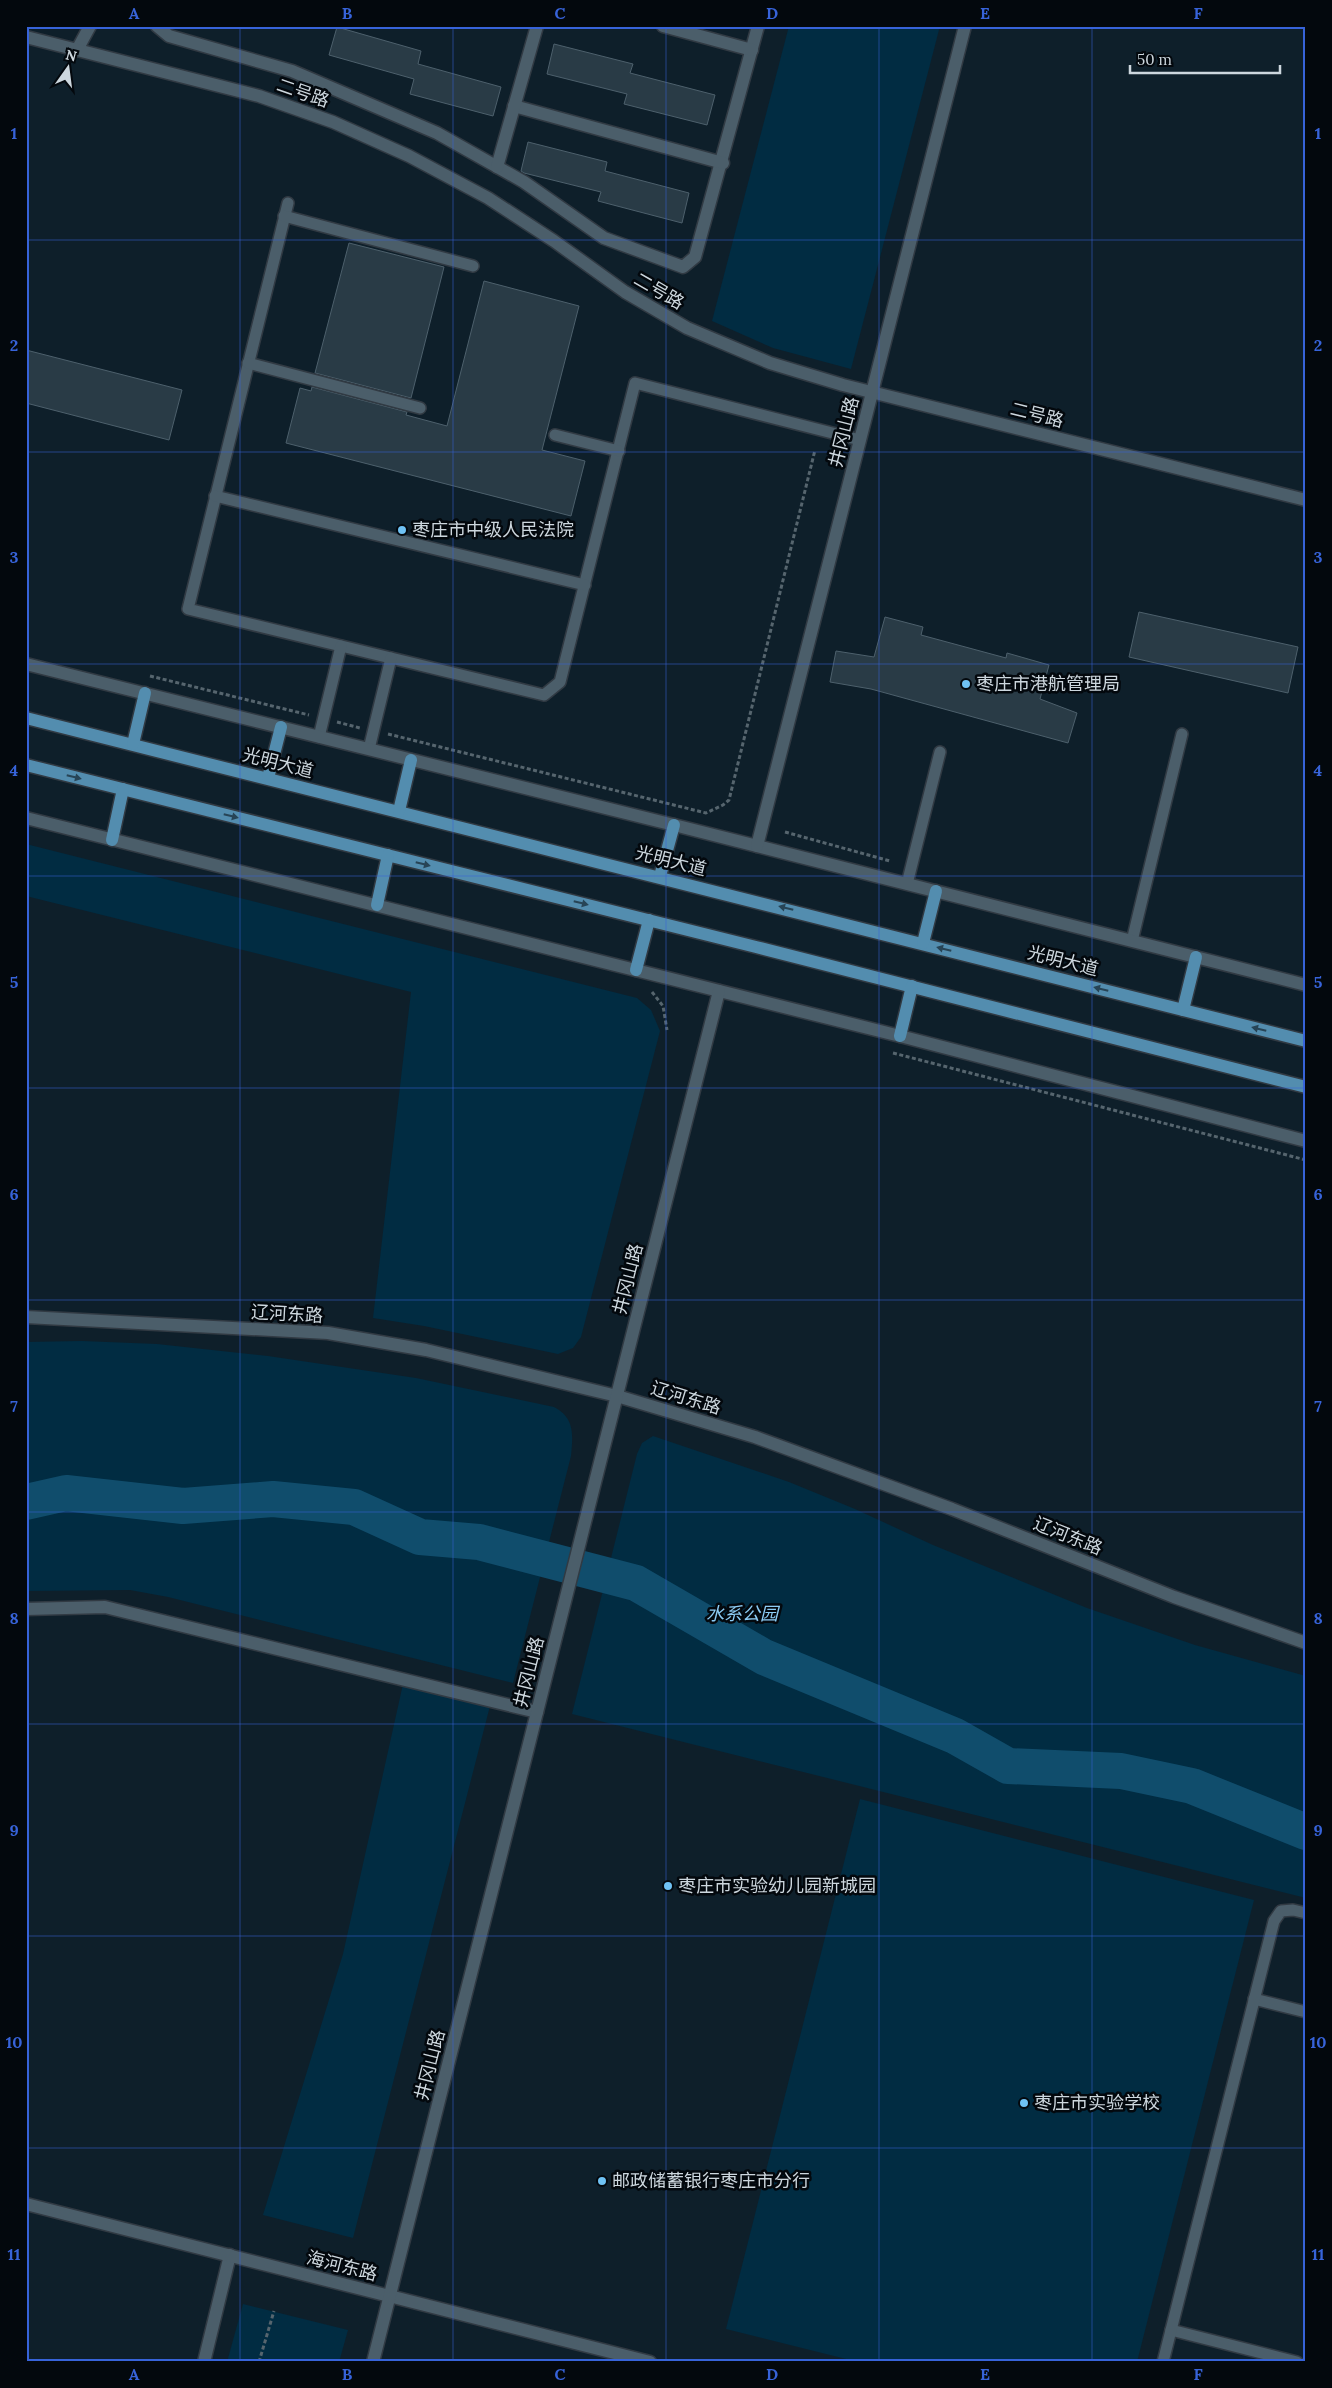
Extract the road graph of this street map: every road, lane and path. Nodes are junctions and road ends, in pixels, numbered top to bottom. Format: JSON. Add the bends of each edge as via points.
{"nodes":[{"id":1,"x":90,"y":26,"type":"edge"},
{"id":2,"x":157,"y":26,"type":"edge"},
{"id":3,"x":537,"y":26,"type":"edge"},
{"id":4,"x":663,"y":26,"type":"edge"},
{"id":5,"x":758,"y":26,"type":"edge"},
{"id":6,"x":965,"y":26,"type":"edge"},
{"id":7,"x":26,"y":37,"type":"edge"},
{"id":8,"x":77,"y":50,"type":"junction"},
{"id":9,"x":752,"y":50,"type":"junction"},
{"id":10,"x":514,"y":106,"type":"junction"},
{"id":11,"x":723,"y":163,"type":"junction"},
{"id":12,"x":497,"y":167,"type":"junction"},
{"id":13,"x":288,"y":203,"type":"dead end"},
{"id":14,"x":284,"y":216,"type":"junction"},
{"id":15,"x":473,"y":266,"type":"dead end"},
{"id":16,"x":248,"y":363,"type":"junction"},
{"id":17,"x":872,"y":392,"type":"junction"},
{"id":18,"x":420,"y":408,"type":"dead end"},
{"id":19,"x":555,"y":435,"type":"dead end"},
{"id":20,"x":860,"y":440,"type":"junction"},
{"id":21,"x":815,"y":450,"type":"dead end"},
{"id":22,"x":619,"y":451,"type":"junction"},
{"id":23,"x":215,"y":496,"type":"junction"},
{"id":24,"x":1306,"y":500,"type":"edge"},
{"id":25,"x":585,"y":585,"type":"junction"},
{"id":26,"x":340,"y":646,"type":"junction"},
{"id":27,"x":391,"y":658,"type":"junction"},
{"id":28,"x":26,"y":664,"type":"edge"},
{"id":29,"x":145,"y":693,"type":"junction"},
{"id":30,"x":26,"y":718,"type":"edge"},
{"id":31,"x":281,"y":727,"type":"junction"},
{"id":32,"x":1182,"y":734,"type":"dead end"},
{"id":33,"x":319,"y":737,"type":"junction"},
{"id":34,"x":133,"y":744,"type":"junction"},
{"id":35,"x":369,"y":749,"type":"junction"},
{"id":36,"x":940,"y":752,"type":"dead end"},
{"id":37,"x":411,"y":760,"type":"junction"},
{"id":38,"x":26,"y":765,"type":"edge"},
{"id":39,"x":268,"y":778,"type":"junction"},
{"id":40,"x":123,"y":789,"type":"junction"},
{"id":41,"x":398,"y":811,"type":"junction"},
{"id":42,"x":706,"y":813,"type":"dead end"},
{"id":43,"x":26,"y":818,"type":"edge"},
{"id":44,"x":674,"y":825,"type":"junction"},
{"id":45,"x":112,"y":840,"type":"junction"},
{"id":46,"x":757,"y":846,"type":"junction"},
{"id":47,"x":388,"y":855,"type":"junction"},
{"id":48,"x":660,"y":876,"type":"junction"},
{"id":49,"x":907,"y":884,"type":"junction"},
{"id":50,"x":936,"y":891,"type":"junction"},
{"id":51,"x":377,"y":905,"type":"junction"},
{"id":52,"x":650,"y":920,"type":"junction"},
{"id":53,"x":1132,"y":941,"type":"junction"},
{"id":54,"x":923,"y":944,"type":"junction"},
{"id":55,"x":1196,"y":958,"type":"junction"},
{"id":56,"x":636,"y":970,"type":"junction"},
{"id":57,"x":1306,"y":985,"type":"edge"},
{"id":58,"x":912,"y":986,"type":"junction"},
{"id":59,"x":651,"y":990,"type":"dead end"},
{"id":60,"x":719,"y":991,"type":"junction"},
{"id":61,"x":1183,"y":1010,"type":"junction"},
{"id":62,"x":667,"y":1030,"type":"dead end"},
{"id":63,"x":900,"y":1036,"type":"junction"},
{"id":64,"x":1306,"y":1041,"type":"edge"},
{"id":65,"x":884,"y":1051,"type":"dead end"},
{"id":66,"x":1306,"y":1087,"type":"edge"},
{"id":67,"x":1306,"y":1141,"type":"edge"},
{"id":68,"x":1306,"y":1160,"type":"edge"},
{"id":69,"x":26,"y":1317,"type":"edge"},
{"id":70,"x":617,"y":1396,"type":"junction"},
{"id":71,"x":26,"y":1609,"type":"edge"},
{"id":72,"x":1306,"y":1643,"type":"edge"},
{"id":73,"x":537,"y":1712,"type":"junction"},
{"id":74,"x":1306,"y":1913,"type":"edge"},
{"id":75,"x":1254,"y":1999,"type":"junction"},
{"id":76,"x":1306,"y":2012,"type":"edge"},
{"id":77,"x":26,"y":2204,"type":"edge"},
{"id":78,"x":230,"y":2255,"type":"junction"},
{"id":79,"x":389,"y":2296,"type":"junction"},
{"id":80,"x":274,"y":2311,"type":"dead end"},
{"id":81,"x":1171,"y":2330,"type":"junction"},
{"id":82,"x":204,"y":2362,"type":"edge"},
{"id":83,"x":259,"y":2362,"type":"edge"},
{"id":84,"x":373,"y":2362,"type":"edge"},
{"id":85,"x":650,"y":2362,"type":"edge"},
{"id":86,"x":1163,"y":2362,"type":"edge"},
{"id":87,"x":1297,"y":2362,"type":"edge"}],
"edges":[{"from":1,"to":8,"type":"street"},
{"from":2,"to":12,"type":"street","via":[[169,36],[292,71],[437,133]]},
{"from":3,"to":10,"type":"street"},
{"from":4,"to":9,"type":"street"},
{"from":5,"to":9,"type":"street"},
{"from":6,"to":17,"type":"street","name":"井冈山路"},
{"from":7,"to":8,"type":"street","name":"二号路"},
{"from":8,"to":17,"type":"street","name":"二号路","via":[[259,96],[342,126],[409,156],[488,198],[625,292],[688,328],[770,362]]},
{"from":9,"to":11,"type":"street"},
{"from":10,"to":11,"type":"street"},
{"from":10,"to":12,"type":"street"},
{"from":11,"to":12,"type":"street","via":[[695,257],[683,267],[604,238]]},
{"from":13,"to":14,"type":"lane"},
{"from":14,"to":15,"type":"lane"},
{"from":14,"to":16,"type":"lane"},
{"from":16,"to":18,"type":"lane"},
{"from":16,"to":23,"type":"lane"},
{"from":17,"to":20,"type":"street","name":"井冈山路"},
{"from":17,"to":24,"type":"street","name":"二号路"},
{"from":19,"to":22,"type":"lane"},
{"from":20,"to":22,"type":"lane","via":[[635,383]]},
{"from":20,"to":46,"type":"street","name":"井冈山路"},
{"from":21,"to":42,"type":"path","via":[[729,800]]},
{"from":22,"to":25,"type":"lane"},
{"from":23,"to":25,"type":"lane"},
{"from":23,"to":26,"type":"lane","via":[[188,609]]},
{"from":25,"to":27,"type":"lane","via":[[560,682],[544,695]]},
{"from":26,"to":27,"type":"lane"},
{"from":26,"to":33,"type":"lane"},
{"from":27,"to":35,"type":"lane"},
{"from":28,"to":29,"type":"street","name":"光明大道"},
{"from":29,"to":31,"type":"street","name":"光明大道"},
{"from":29,"to":34,"type":"main road"},
{"from":30,"to":34,"type":"main road","name":"光明大道"},
{"from":31,"to":33,"type":"street","name":"光明大道"},
{"from":31,"to":39,"type":"main road"},
{"from":32,"to":53,"type":"lane"},
{"from":33,"to":35,"type":"street","name":"光明大道"},
{"from":34,"to":39,"type":"main road","name":"光明大道"},
{"from":35,"to":37,"type":"street","name":"光明大道"},
{"from":36,"to":49,"type":"lane"},
{"from":37,"to":41,"type":"main road"},
{"from":37,"to":44,"type":"street","name":"光明大道"},
{"from":38,"to":40,"type":"main road","one_way":true},
{"from":39,"to":41,"type":"main road","name":"光明大道"},
{"from":40,"to":45,"type":"main road"},
{"from":40,"to":47,"type":"main road","one_way":true},
{"from":41,"to":48,"type":"main road","name":"光明大道"},
{"from":43,"to":45,"type":"street"},
{"from":44,"to":46,"type":"street","name":"光明大道"},
{"from":44,"to":48,"type":"main road"},
{"from":45,"to":51,"type":"street"},
{"from":46,"to":49,"type":"street","name":"光明大道"},
{"from":47,"to":51,"type":"main road"},
{"from":47,"to":52,"type":"main road","one_way":true},
{"from":54,"to":48,"type":"main road","name":"光明大道","one_way":true},
{"from":49,"to":50,"type":"street","name":"光明大道"},
{"from":50,"to":53,"type":"street","name":"光明大道"},
{"from":50,"to":54,"type":"main road"},
{"from":51,"to":56,"type":"street"},
{"from":52,"to":56,"type":"main road"},
{"from":52,"to":58,"type":"main road"},
{"from":53,"to":55,"type":"street","name":"光明大道"},
{"from":61,"to":54,"type":"main road","name":"光明大道","one_way":true},
{"from":55,"to":57,"type":"street","name":"光明大道"},
{"from":55,"to":61,"type":"main road"},
{"from":56,"to":60,"type":"street"},
{"from":58,"to":63,"type":"main road"},
{"from":58,"to":66,"type":"main road"},
{"from":59,"to":62,"type":"path","via":[[663,1006]]},
{"from":60,"to":63,"type":"street"},
{"from":60,"to":70,"type":"street","name":"井冈山路"},
{"from":64,"to":61,"type":"main road","name":"光明大道","one_way":true},
{"from":63,"to":67,"type":"street"},
{"from":65,"to":68,"type":"path"},
{"from":69,"to":70,"type":"street","name":"辽河东路","via":[[328,1334],[426,1350]]},
{"from":70,"to":72,"type":"street","name":"辽河东路","via":[[755,1437],[952,1509],[1174,1597]]},
{"from":70,"to":73,"type":"street","name":"井冈山路"},
{"from":71,"to":73,"type":"street","via":[[105,1607]]},
{"from":73,"to":79,"type":"street","name":"井冈山路"},
{"from":74,"to":75,"type":"lane","via":[[1281,1911],[1274,1921]]},
{"from":75,"to":76,"type":"lane"},
{"from":75,"to":81,"type":"lane"},
{"from":77,"to":78,"type":"street","name":"海河东路"},
{"from":78,"to":79,"type":"street","name":"海河东路"},
{"from":78,"to":82,"type":"street"},
{"from":79,"to":84,"type":"street","name":"井冈山路"},
{"from":79,"to":85,"type":"street","name":"海河东路"},
{"from":80,"to":83,"type":"path"},
{"from":81,"to":86,"type":"lane"},
{"from":81,"to":87,"type":"lane"}]}
